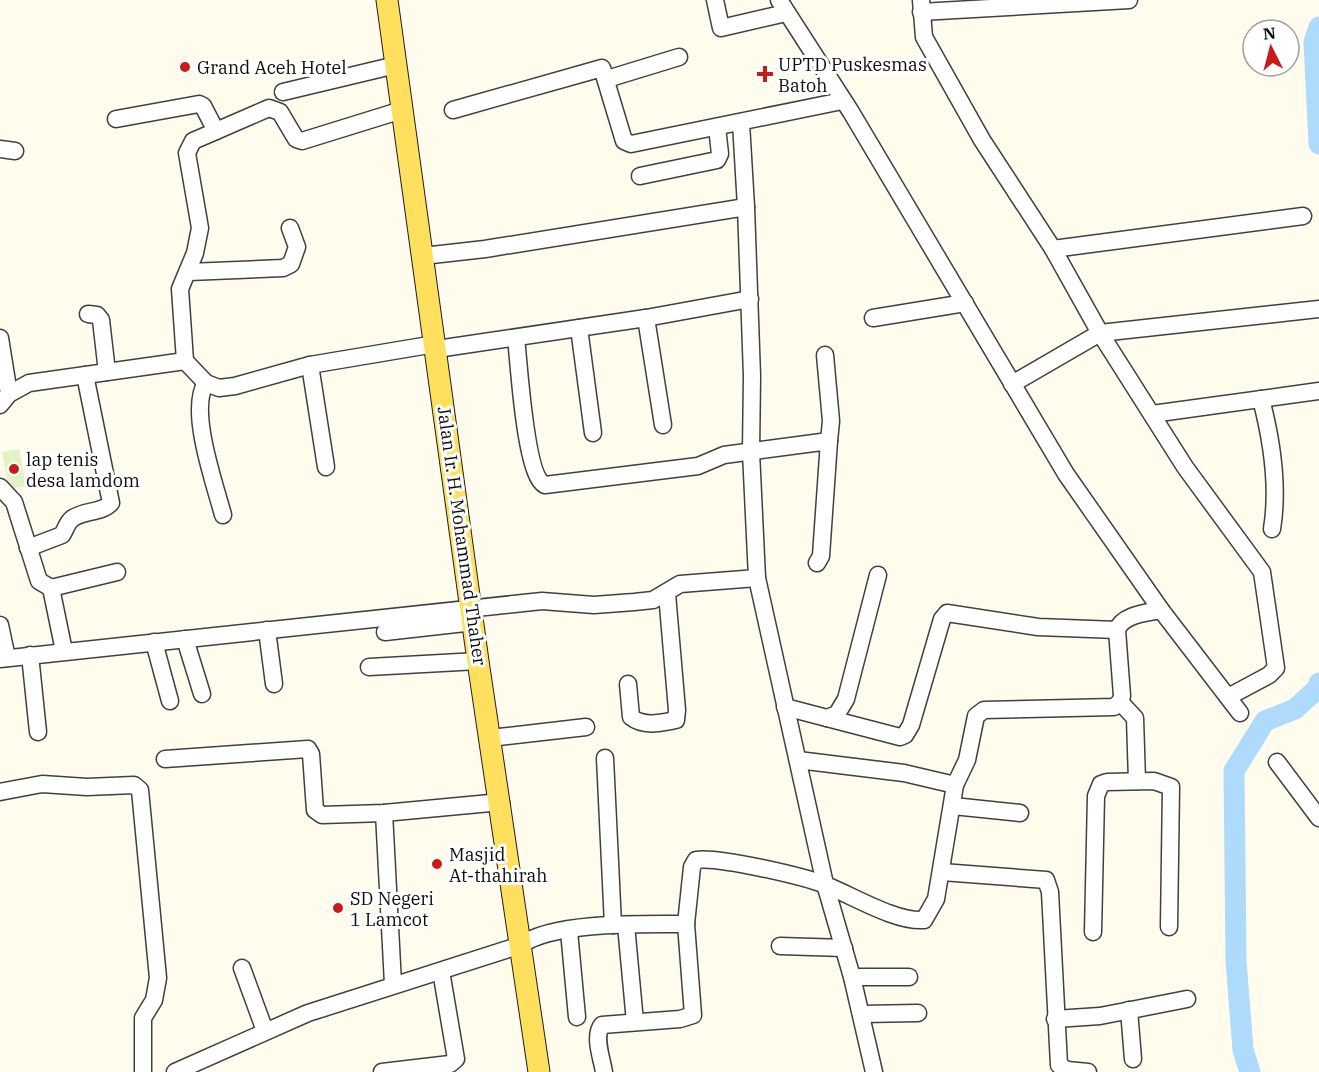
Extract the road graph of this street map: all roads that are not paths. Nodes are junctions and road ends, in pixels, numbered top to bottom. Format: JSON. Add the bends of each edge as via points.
{"nodes":[{"id":1,"x":387,"y":0,"type":"edge"},
{"id":2,"x":715,"y":0,"type":"edge"},
{"id":3,"x":1129,"y":0,"type":"edge"},
{"id":4,"x":783,"y":6,"type":"edge"},
{"id":5,"x":921,"y":6,"type":"edge"},
{"id":6,"x":679,"y":57,"type":"dead end"},
{"id":7,"x":396,"y":65,"type":"junction"},
{"id":8,"x":607,"y":79,"type":"junction"},
{"id":9,"x":283,"y":92,"type":"dead end"},
{"id":10,"x":842,"y":101,"type":"junction"},
{"id":11,"x":402,"y":110,"type":"junction"},
{"id":12,"x":453,"y":110,"type":"dead end"},
{"id":13,"x":116,"y":119,"type":"dead end"},
{"id":14,"x":741,"y":123,"type":"junction"},
{"id":15,"x":717,"y":127,"type":"junction"},
{"id":16,"x":216,"y":131,"type":"junction"},
{"id":17,"x":640,"y":176,"type":"dead end"},
{"id":18,"x":746,"y":207,"type":"junction"},
{"id":19,"x":1302,"y":216,"type":"dead end"},
{"id":20,"x":290,"y":228,"type":"dead end"},
{"id":21,"x":1053,"y":249,"type":"junction"},
{"id":22,"x":423,"y":256,"type":"junction"},
{"id":23,"x":189,"y":272,"type":"junction"},
{"id":24,"x":750,"y":299,"type":"junction"},
{"id":25,"x":965,"y":303,"type":"junction"},
{"id":26,"x":1319,"y":309,"type":"edge"},
{"id":27,"x":87,"y":314,"type":"dead end"},
{"id":28,"x":646,"y":318,"type":"junction"},
{"id":29,"x":873,"y":318,"type":"dead end"},
{"id":30,"x":579,"y":328,"type":"junction"},
{"id":31,"x":1100,"y":333,"type":"junction"},
{"id":32,"x":0,"y":338,"type":"edge"},
{"id":33,"x":516,"y":339,"type":"junction"},
{"id":34,"x":436,"y":346,"type":"junction"},
{"id":35,"x":825,"y":355,"type":"dead end"},
{"id":36,"x":185,"y":361,"type":"junction"},
{"id":37,"x":310,"y":365,"type":"junction"},
{"id":38,"x":107,"y":372,"type":"junction"},
{"id":39,"x":85,"y":375,"type":"junction"},
{"id":40,"x":206,"y":383,"type":"junction"},
{"id":41,"x":1012,"y":384,"type":"junction"},
{"id":42,"x":1319,"y":392,"type":"edge"},
{"id":43,"x":1261,"y":399,"type":"junction"},
{"id":44,"x":5,"y":400,"type":"edge"},
{"id":45,"x":1152,"y":414,"type":"junction"},
{"id":46,"x":663,"y":425,"type":"dead end"},
{"id":47,"x":593,"y":433,"type":"dead end"},
{"id":48,"x":829,"y":441,"type":"junction"},
{"id":49,"x":751,"y":452,"type":"junction"},
{"id":50,"x":326,"y":467,"type":"dead end"},
{"id":51,"x":0,"y":487,"type":"edge"},
{"id":52,"x":223,"y":515,"type":"dead end"},
{"id":53,"x":1272,"y":529,"type":"dead end"},
{"id":54,"x":28,"y":548,"type":"junction"},
{"id":55,"x":817,"y":563,"type":"dead end"},
{"id":56,"x":117,"y":572,"type":"dead end"},
{"id":57,"x":878,"y":575,"type":"dead end"},
{"id":58,"x":757,"y":578,"type":"junction"},
{"id":59,"x":51,"y":588,"type":"junction"},
{"id":60,"x":667,"y":594,"type":"junction"},
{"id":61,"x":1161,"y":610,"type":"junction"},
{"id":62,"x":473,"y":615,"type":"junction"},
{"id":63,"x":0,"y":625,"type":"edge"},
{"id":64,"x":267,"y":630,"type":"junction"},
{"id":65,"x":1118,"y":630,"type":"junction"},
{"id":66,"x":386,"y":632,"type":"dead end"},
{"id":67,"x":185,"y":639,"type":"junction"},
{"id":68,"x":154,"y":642,"type":"junction"},
{"id":69,"x":64,"y":651,"type":"junction"},
{"id":70,"x":30,"y":655,"type":"junction"},
{"id":71,"x":3,"y":658,"type":"edge"},
{"id":72,"x":478,"y":661,"type":"junction"},
{"id":73,"x":369,"y":667,"type":"dead end"},
{"id":74,"x":274,"y":684,"type":"dead end"},
{"id":75,"x":628,"y":684,"type":"dead end"},
{"id":76,"x":202,"y":694,"type":"dead end"},
{"id":77,"x":1228,"y":697,"type":"junction"},
{"id":78,"x":170,"y":701,"type":"dead end"},
{"id":79,"x":1120,"y":702,"type":"junction"},
{"id":80,"x":785,"y":707,"type":"junction"},
{"id":81,"x":1240,"y":713,"type":"dead end"},
{"id":82,"x":827,"y":718,"type":"junction"},
{"id":83,"x":586,"y":727,"type":"dead end"},
{"id":84,"x":38,"y":732,"type":"dead end"},
{"id":85,"x":490,"y":738,"type":"junction"},
{"id":86,"x":604,"y":758,"type":"dead end"},
{"id":87,"x":165,"y":759,"type":"dead end"},
{"id":88,"x":798,"y":760,"type":"junction"},
{"id":89,"x":1277,"y":762,"type":"dead end"},
{"id":90,"x":1137,"y":780,"type":"junction"},
{"id":91,"x":955,"y":785,"type":"junction"},
{"id":92,"x":0,"y":792,"type":"edge"},
{"id":93,"x":501,"y":801,"type":"junction"},
{"id":94,"x":954,"y":806,"type":"junction"},
{"id":95,"x":384,"y":813,"type":"junction"},
{"id":96,"x":1020,"y":813,"type":"dead end"},
{"id":97,"x":1319,"y":818,"type":"edge"},
{"id":98,"x":942,"y":872,"type":"junction"},
{"id":99,"x":825,"y":884,"type":"junction"},
{"id":100,"x":686,"y":924,"type":"junction"},
{"id":101,"x":620,"y":925,"type":"junction"},
{"id":102,"x":1169,"y":927,"type":"dead end"},
{"id":103,"x":569,"y":931,"type":"junction"},
{"id":104,"x":1093,"y":932,"type":"dead end"},
{"id":105,"x":521,"y":945,"type":"junction"},
{"id":106,"x":780,"y":946,"type":"dead end"},
{"id":107,"x":844,"y":948,"type":"junction"},
{"id":108,"x":242,"y":968,"type":"dead end"},
{"id":109,"x":441,"y":971,"type":"junction"},
{"id":110,"x":852,"y":977,"type":"junction"},
{"id":111,"x":909,"y":977,"type":"dead end"},
{"id":112,"x":393,"y":984,"type":"junction"},
{"id":113,"x":1187,"y":999,"type":"dead end"},
{"id":114,"x":1129,"y":1010,"type":"junction"},
{"id":115,"x":918,"y":1013,"type":"dead end"},
{"id":116,"x":861,"y":1014,"type":"junction"},
{"id":117,"x":577,"y":1017,"type":"dead end"},
{"id":118,"x":1055,"y":1019,"type":"junction"},
{"id":119,"x":635,"y":1022,"type":"junction"},
{"id":120,"x":265,"y":1031,"type":"junction"},
{"id":121,"x":1133,"y":1059,"type":"dead end"},
{"id":122,"x":143,"y":1072,"type":"edge"},
{"id":123,"x":175,"y":1072,"type":"edge"},
{"id":124,"x":382,"y":1072,"type":"edge"},
{"id":125,"x":539,"y":1072,"type":"edge"},
{"id":126,"x":604,"y":1072,"type":"edge"},
{"id":127,"x":874,"y":1072,"type":"edge"},
{"id":128,"x":1088,"y":1072,"type":"edge"}],
"edges":[{"from":1,"to":7,"type":"main road","name":"Jalan Ir. H. Mohammad Thaher"},
{"from":2,"to":4,"type":"street","via":[[721,28]]},
{"from":3,"to":5,"type":"street"},
{"from":4,"to":10,"type":"street"},
{"from":5,"to":21,"type":"street","via":[[924,37],[982,140]]},
{"from":6,"to":8,"type":"street"},
{"from":7,"to":9,"type":"street"},
{"from":7,"to":11,"type":"main road","name":"Jalan Ir. H. Mohammad Thaher"},
{"from":8,"to":12,"type":"street","via":[[602,68],[597,68]]},
{"from":8,"to":15,"type":"street","via":[[627,144]]},
{"from":10,"to":14,"type":"street"},
{"from":10,"to":25,"type":"street"},
{"from":11,"to":16,"type":"street","via":[[302,141],[296,139],[280,112],[269,108]]},
{"from":11,"to":22,"type":"main road","name":"Jalan Ir. H. Mohammad Thaher"},
{"from":13,"to":16,"type":"street","via":[[199,104]]},
{"from":14,"to":15,"type":"street"},
{"from":14,"to":18,"type":"street"},
{"from":15,"to":17,"type":"street","via":[[717,160]]},
{"from":16,"to":23,"type":"street","via":[[194,141],[187,153],[200,228]]},
{"from":18,"to":22,"type":"street"},
{"from":18,"to":24,"type":"street"},
{"from":19,"to":21,"type":"street"},
{"from":20,"to":23,"type":"street","via":[[297,247],[291,264],[283,268]]},
{"from":21,"to":31,"type":"street"},
{"from":22,"to":34,"type":"main road","name":"Jalan Ir. H. Mohammad Thaher"},
{"from":23,"to":36,"type":"street","via":[[179,297]]},
{"from":24,"to":28,"type":"street"},
{"from":24,"to":49,"type":"street"},
{"from":25,"to":29,"type":"street"},
{"from":25,"to":41,"type":"street"},
{"from":26,"to":31,"type":"street"},
{"from":27,"to":38,"type":"street","via":[[97,315],[101,320]]},
{"from":28,"to":30,"type":"street"},
{"from":28,"to":46,"type":"street"},
{"from":30,"to":33,"type":"street"},
{"from":30,"to":47,"type":"street"},
{"from":31,"to":41,"type":"street"},
{"from":31,"to":45,"type":"street"},
{"from":32,"to":44,"type":"street"},
{"from":33,"to":34,"type":"street"},
{"from":33,"to":49,"type":"street","via":[[526,436],[541,483],[551,485],[698,466],[724,455]]},
{"from":34,"to":37,"type":"street"},
{"from":34,"to":62,"type":"main road","name":"Jalan Ir. H. Mohammad Thaher"},
{"from":35,"to":48,"type":"street"},
{"from":36,"to":38,"type":"street"},
{"from":36,"to":40,"type":"street"},
{"from":37,"to":40,"type":"street","via":[[235,386],[219,388]]},
{"from":37,"to":50,"type":"street"},
{"from":38,"to":39,"type":"street"},
{"from":39,"to":44,"type":"street","via":[[22,385]]},
{"from":39,"to":54,"type":"street","via":[[111,503],[82,513],[68,523],[62,535]]},
{"from":40,"to":52,"type":"street","via":[[200,392],[200,418]]},
{"from":41,"to":61,"type":"street","via":[[1066,474]]},
{"from":42,"to":43,"type":"street"},
{"from":43,"to":45,"type":"street"},
{"from":43,"to":53,"type":"street","via":[[1270,433],[1276,506]]},
{"from":45,"to":77,"type":"street","via":[[1185,467],[1262,573],[1276,668]]},
{"from":48,"to":49,"type":"street"},
{"from":48,"to":55,"type":"street","via":[[821,556]]},
{"from":49,"to":58,"type":"street"},
{"from":51,"to":54,"type":"street","via":[[14,502]]},
{"from":54,"to":59,"type":"street","via":[[39,581]]},
{"from":56,"to":59,"type":"street"},
{"from":57,"to":82,"type":"street","via":[[846,699],[837,714]]},
{"from":58,"to":60,"type":"street","via":[[680,584]]},
{"from":58,"to":80,"type":"street"},
{"from":59,"to":69,"type":"street"},
{"from":60,"to":62,"type":"street","via":[[653,600],[594,605],[542,601]]},
{"from":60,"to":75,"type":"street","via":[[676,720],[639,723],[631,717]]},
{"from":61,"to":65,"type":"street","via":[[1122,620]]},
{"from":61,"to":77,"type":"street"},
{"from":62,"to":64,"type":"street"},
{"from":62,"to":66,"type":"street"},
{"from":62,"to":72,"type":"main road","name":"Jalan Ir. H. Mohammad Thaher"},
{"from":63,"to":71,"type":"street"},
{"from":64,"to":67,"type":"street"},
{"from":64,"to":74,"type":"street"},
{"from":65,"to":79,"type":"street"},
{"from":65,"to":82,"type":"street","via":[[1038,627],[947,613],[905,735],[900,737]]},
{"from":67,"to":68,"type":"street"},
{"from":67,"to":76,"type":"street"},
{"from":68,"to":69,"type":"street"},
{"from":68,"to":78,"type":"street"},
{"from":69,"to":70,"type":"street"},
{"from":70,"to":71,"type":"street"},
{"from":70,"to":84,"type":"street"},
{"from":72,"to":73,"type":"street"},
{"from":72,"to":85,"type":"main road","name":"Jalan Ir. H. Mohammad Thaher"},
{"from":77,"to":81,"type":"street"},
{"from":79,"to":90,"type":"street","via":[[1135,718]]},
{"from":79,"to":91,"type":"street","via":[[1107,708],[980,711],[967,760]]},
{"from":80,"to":82,"type":"street"},
{"from":80,"to":88,"type":"street"},
{"from":83,"to":85,"type":"street"},
{"from":85,"to":93,"type":"main road","name":"Jalan Ir. H. Mohammad Thaher"},
{"from":86,"to":101,"type":"street"},
{"from":87,"to":95,"type":"street","via":[[308,749],[315,810]]},
{"from":88,"to":91,"type":"street"},
{"from":88,"to":99,"type":"street"},
{"from":89,"to":97,"type":"street"},
{"from":90,"to":102,"type":"street","via":[[1166,783],[1173,794]]},
{"from":90,"to":104,"type":"street","via":[[1107,782],[1097,789]]},
{"from":91,"to":94,"type":"street"},
{"from":92,"to":122,"type":"street","via":[[42,784],[134,785],[140,790],[158,978],[154,1000],[143,1018]]},
{"from":93,"to":95,"type":"street"},
{"from":93,"to":105,"type":"main road","name":"Jalan Ir. H. Mohammad Thaher"},
{"from":94,"to":96,"type":"street"},
{"from":94,"to":98,"type":"street"},
{"from":95,"to":112,"type":"street"},
{"from":98,"to":99,"type":"street","via":[[936,899],[924,920],[898,916]]},
{"from":98,"to":118,"type":"street","via":[[1046,880],[1050,892]]},
{"from":99,"to":100,"type":"street","via":[[769,870],[696,860]]},
{"from":99,"to":107,"type":"street"},
{"from":100,"to":101,"type":"street"},
{"from":100,"to":119,"type":"street","via":[[693,1015]]},
{"from":101,"to":103,"type":"street"},
{"from":101,"to":119,"type":"street"},
{"from":103,"to":105,"type":"street","via":[[535,937]]},
{"from":103,"to":117,"type":"street"},
{"from":105,"to":109,"type":"street"},
{"from":105,"to":125,"type":"main road","name":"Jalan Ir. H. Mohammad Thaher"},
{"from":106,"to":107,"type":"street"},
{"from":107,"to":110,"type":"street"},
{"from":108,"to":120,"type":"street"},
{"from":109,"to":112,"type":"street"},
{"from":109,"to":124,"type":"street","via":[[456,1059],[450,1065]]},
{"from":110,"to":111,"type":"street"},
{"from":110,"to":116,"type":"street"},
{"from":112,"to":120,"type":"street"},
{"from":113,"to":114,"type":"street"},
{"from":114,"to":118,"type":"street"},
{"from":114,"to":121,"type":"street"},
{"from":115,"to":116,"type":"street"},
{"from":116,"to":127,"type":"street"},
{"from":118,"to":128,"type":"street","via":[[1059,1065]]},
{"from":119,"to":126,"type":"street","via":[[609,1023],[599,1029]]},
{"from":120,"to":123,"type":"street"}]}
